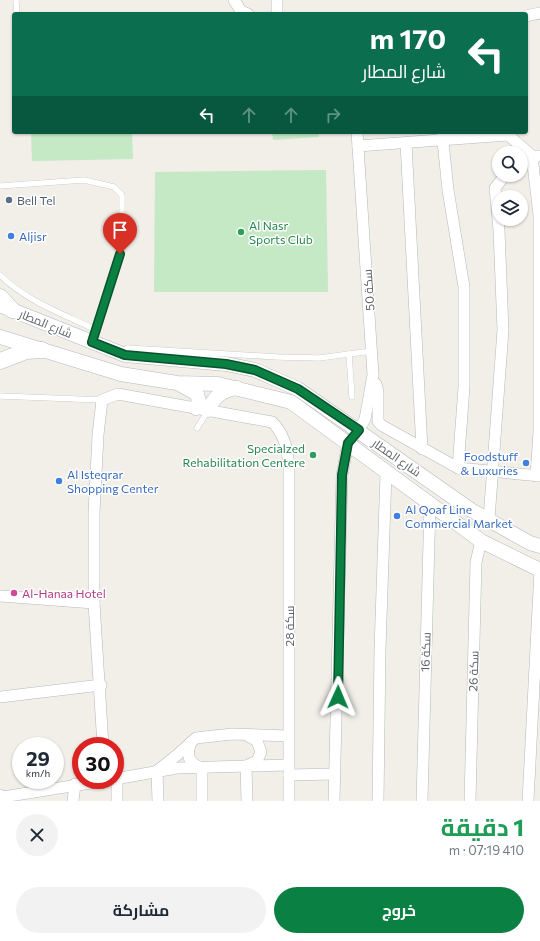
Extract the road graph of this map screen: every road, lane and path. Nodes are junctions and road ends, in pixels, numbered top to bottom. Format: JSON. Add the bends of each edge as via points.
{"nodes":[{"id":1,"x":16,"y":0,"type":"edge"},
{"id":2,"x":234,"y":0,"type":"edge"},
{"id":3,"x":277,"y":0,"type":"edge"},
{"id":4,"x":17,"y":12,"type":"edge"},
{"id":5,"x":243,"y":12,"type":"edge"},
{"id":6,"x":277,"y":12,"type":"edge"},
{"id":7,"x":540,"y":13,"type":"edge"},
{"id":8,"x":528,"y":16,"type":"edge"},
{"id":9,"x":357,"y":134,"type":"edge"},
{"id":10,"x":508,"y":134,"type":"edge"},
{"id":11,"x":442,"y":136,"type":"edge"},
{"id":12,"x":406,"y":142,"type":"junction"},
{"id":13,"x":358,"y":146,"type":"junction"},
{"id":14,"x":529,"y":154,"type":"edge"},
{"id":15,"x":500,"y":182,"type":"edge"},
{"id":16,"x":0,"y":186,"type":"edge"},
{"id":17,"x":0,"y":275,"type":"edge"},
{"id":18,"x":0,"y":297,"type":"edge"},
{"id":19,"x":6,"y":308,"type":"edge"},
{"id":20,"x":0,"y":336,"type":"edge"},
{"id":21,"x":94,"y":336,"type":"junction"},
{"id":22,"x":108,"y":348,"type":"junction"},
{"id":23,"x":42,"y":350,"type":"junction"},
{"id":24,"x":372,"y":351,"type":"junction"},
{"id":25,"x":349,"y":354,"type":"junction"},
{"id":26,"x":0,"y":361,"type":"edge"},
{"id":27,"x":374,"y":375,"type":"junction"},
{"id":28,"x":177,"y":383,"type":"junction"},
{"id":29,"x":237,"y":388,"type":"junction"},
{"id":30,"x":0,"y":396,"type":"edge"},
{"id":31,"x":352,"y":397,"type":"dead end"},
{"id":32,"x":102,"y":400,"type":"junction"},
{"id":33,"x":202,"y":409,"type":"junction"},
{"id":34,"x":197,"y":428,"type":"dead end"},
{"id":35,"x":359,"y":430,"type":"junction"},
{"id":36,"x":348,"y":443,"type":"junction"},
{"id":37,"x":422,"y":449,"type":"junction"},
{"id":38,"x":458,"y":468,"type":"junction"},
{"id":39,"x":493,"y":472,"type":"junction"},
{"id":40,"x":386,"y":473,"type":"junction"},
{"id":41,"x":538,"y":476,"type":"edge"},
{"id":42,"x":430,"y":504,"type":"junction"},
{"id":43,"x":488,"y":520,"type":"junction"},
{"id":44,"x":481,"y":541,"type":"junction"},
{"id":45,"x":540,"y":546,"type":"edge"},
{"id":46,"x":540,"y":570,"type":"edge"},
{"id":47,"x":0,"y":596,"type":"edge"},
{"id":48,"x":94,"y":603,"type":"junction"},
{"id":49,"x":101,"y":685,"type":"junction"},
{"id":50,"x":0,"y":697,"type":"edge"},
{"id":51,"x":248,"y":736,"type":"junction"},
{"id":52,"x":288,"y":736,"type":"junction"},
{"id":53,"x":103,"y":737,"type":"edge"},
{"id":54,"x":191,"y":741,"type":"junction"},
{"id":55,"x":246,"y":766,"type":"junction"},
{"id":56,"x":202,"y":768,"type":"junction"},
{"id":57,"x":288,"y":770,"type":"junction"},
{"id":58,"x":157,"y":771,"type":"junction"},
{"id":59,"x":335,"y":774,"type":"junction"},
{"id":60,"x":124,"y":777,"type":"edge"},
{"id":61,"x":72,"y":785,"type":"edge"},
{"id":62,"x":74,"y":789,"type":"edge"},
{"id":63,"x":113,"y":789,"type":"edge"},
{"id":64,"x":32,"y":796,"type":"edge"},
{"id":65,"x":1,"y":798,"type":"edge"},
{"id":66,"x":72,"y":801,"type":"edge"},
{"id":67,"x":117,"y":801,"type":"edge"},
{"id":68,"x":158,"y":801,"type":"edge"},
{"id":69,"x":202,"y":801,"type":"edge"},
{"id":70,"x":247,"y":801,"type":"edge"},
{"id":71,"x":289,"y":801,"type":"edge"},
{"id":72,"x":334,"y":801,"type":"edge"},
{"id":73,"x":378,"y":801,"type":"edge"},
{"id":74,"x":422,"y":801,"type":"edge"},
{"id":75,"x":470,"y":801,"type":"edge"},
{"id":76,"x":528,"y":801,"type":"edge"}],
"edges":[{"from":1,"to":4,"type":"lane"},
{"from":2,"to":5,"type":"street"},
{"from":3,"to":6,"type":"street"},
{"from":7,"to":8,"type":"street"},
{"from":9,"to":13,"type":"street","name":"سكة 50"},
{"from":10,"to":11,"type":"street"},
{"from":10,"to":14,"type":"street"},
{"from":11,"to":12,"type":"street"},
{"from":11,"to":38,"type":"street","via":[[464,287],[464,387]]},
{"from":12,"to":13,"type":"street"},
{"from":12,"to":37,"type":"street"},
{"from":13,"to":24,"type":"street","name":"سكة 50"},
{"from":14,"to":41,"type":"street","via":[[539,215]]},
{"from":15,"to":39,"type":"street","via":[[495,188],[503,330]]},
{"from":16,"to":21,"type":"lane","via":[[84,180],[114,187],[122,196],[120,254]]},
{"from":17,"to":21,"type":"lane","via":[[12,287]]},
{"from":18,"to":19,"type":"main road"},
{"from":19,"to":21,"type":"street","name":"شارع المطار"},
{"from":20,"to":23,"type":"street","name":"شارع المطار"},
{"from":21,"to":22,"type":"street","name":"شارع المطار"},
{"from":22,"to":25,"type":"lane","via":[[277,358],[319,358]]},
{"from":22,"to":35,"type":"street","name":"شارع المطار","via":[[125,355],[226,364],[255,370],[298,389]]},
{"from":23,"to":26,"type":"main road","via":[[26,351]]},
{"from":23,"to":28,"type":"street","name":"شارع المطار","via":[[121,374]]},
{"from":24,"to":25,"type":"lane"},
{"from":24,"to":27,"type":"street","name":"سكة 50"},
{"from":25,"to":31,"type":"lane"},
{"from":27,"to":35,"type":"street","name":"سكة 50","via":[[365,419]]},
{"from":27,"to":37,"type":"street","via":[[378,392],[378,421]]},
{"from":28,"to":29,"type":"street","name":"شارع المطار","via":[[218,384]]},
{"from":28,"to":33,"type":"street","via":[[197,394]]},
{"from":29,"to":33,"type":"street","via":[[222,392]]},
{"from":29,"to":36,"type":"street","name":"شارع المطار","via":[[291,402]]},
{"from":30,"to":32,"type":"lane"},
{"from":32,"to":33,"type":"street","via":[[118,394]]},
{"from":32,"to":48,"type":"street","via":[[94,513]]},
{"from":33,"to":34,"type":"lane"},
{"from":33,"to":52,"type":"street","name":"سكة 28","via":[[272,422],[278,427],[288,451]]},
{"from":35,"to":36,"type":"street","name":"سكة 50"},
{"from":35,"to":43,"type":"street","name":"شارع المطار"},
{"from":36,"to":40,"type":"street","name":"شارع المطار"},
{"from":36,"to":59,"type":"street","via":[[340,499]]},
{"from":37,"to":38,"type":"street"},
{"from":38,"to":39,"type":"street"},
{"from":39,"to":41,"type":"street"},
{"from":39,"to":43,"type":"street"},
{"from":40,"to":42,"type":"street","name":"شارع المطار"},
{"from":40,"to":73,"type":"street"},
{"from":42,"to":44,"type":"street","name":"شارع المطار"},
{"from":42,"to":74,"type":"street","name":"سكة 16"},
{"from":43,"to":45,"type":"street","name":"شارع المطار"},
{"from":44,"to":46,"type":"street","name":"شارع المطار"},
{"from":44,"to":75,"type":"street","name":"سكة 26","via":[[476,562]]},
{"from":46,"to":76,"type":"street"},
{"from":47,"to":48,"type":"street"},
{"from":48,"to":49,"type":"street"},
{"from":49,"to":50,"type":"street"},
{"from":49,"to":53,"type":"street"},
{"from":51,"to":52,"type":"street"},
{"from":51,"to":54,"type":"street","via":[[232,734],[196,738]]},
{"from":51,"to":55,"type":"street","via":[[257,741],[261,752],[258,761]]},
{"from":52,"to":57,"type":"street","name":"سكة 28"},
{"from":54,"to":56,"type":"street","via":[[187,755],[189,760]]},
{"from":54,"to":58,"type":"street"},
{"from":55,"to":56,"type":"street"},
{"from":55,"to":57,"type":"street"},
{"from":55,"to":70,"type":"street"},
{"from":56,"to":58,"type":"street"},
{"from":56,"to":69,"type":"street"},
{"from":57,"to":59,"type":"street"},
{"from":57,"to":71,"type":"street","name":"سكة 28"},
{"from":58,"to":60,"type":"street"},
{"from":58,"to":68,"type":"street"},
{"from":59,"to":72,"type":"street"},
{"from":61,"to":64,"type":"street"},
{"from":62,"to":66,"type":"street"},
{"from":63,"to":67,"type":"street"},
{"from":64,"to":65,"type":"street"}]}
